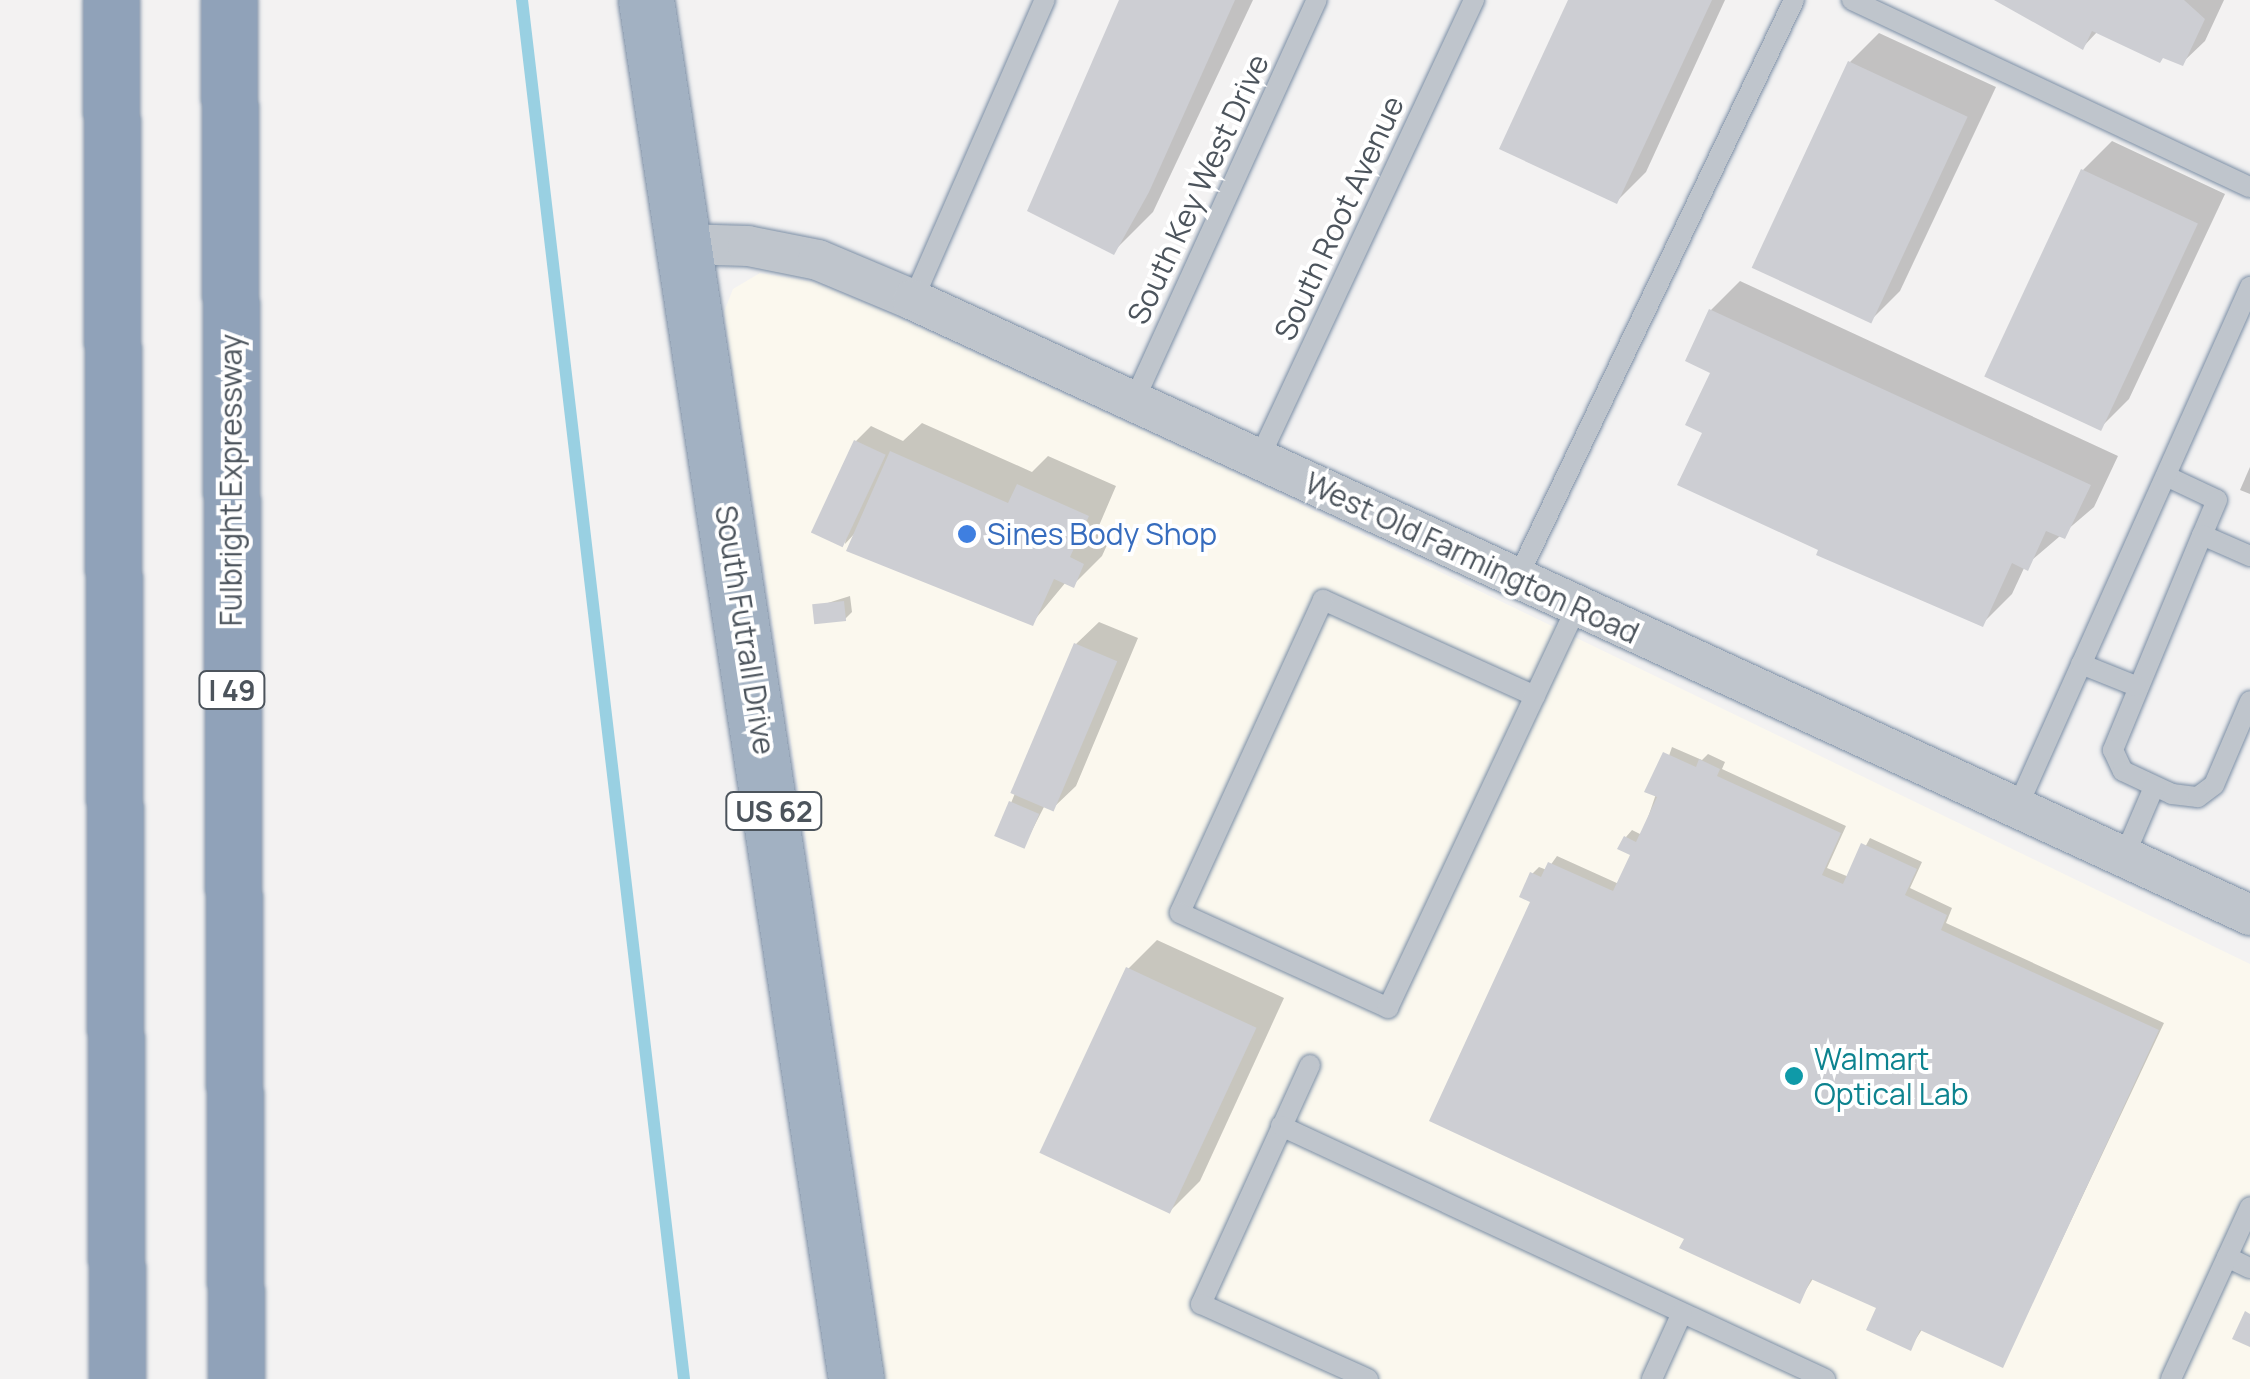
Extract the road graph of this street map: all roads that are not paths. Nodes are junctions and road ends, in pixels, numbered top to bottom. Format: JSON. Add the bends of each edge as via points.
{"nodes":[{"id":1,"x":112,"y":0,"type":"edge"},
{"id":2,"x":229,"y":0,"type":"edge"},
{"id":3,"x":646,"y":0,"type":"edge"},
{"id":4,"x":1046,"y":0,"type":"edge"},
{"id":5,"x":1318,"y":0,"type":"edge"},
{"id":6,"x":1474,"y":0,"type":"edge"},
{"id":7,"x":1794,"y":0,"type":"edge"},
{"id":8,"x":1852,"y":0,"type":"edge"},
{"id":9,"x":2250,"y":186,"type":"edge"},
{"id":10,"x":683,"y":244,"type":"junction"},
{"id":11,"x":2250,"y":287,"type":"edge"},
{"id":12,"x":913,"y":300,"type":"junction"},
{"id":13,"x":1133,"y":403,"type":"junction"},
{"id":14,"x":1258,"y":460,"type":"junction"},
{"id":15,"x":2166,"y":476,"type":"junction"},
{"id":16,"x":2202,"y":534,"type":"junction"},
{"id":17,"x":2250,"y":556,"type":"edge"},
{"id":18,"x":1517,"y":579,"type":"junction"},
{"id":19,"x":1577,"y":606,"type":"junction"},
{"id":20,"x":2081,"y":664,"type":"junction"},
{"id":21,"x":2136,"y":686,"type":"junction"},
{"id":22,"x":1535,"y":696,"type":"junction"},
{"id":23,"x":2250,"y":701,"type":"edge"},
{"id":24,"x":2154,"y":787,"type":"junction"},
{"id":25,"x":2016,"y":808,"type":"junction"},
{"id":26,"x":2124,"y":857,"type":"junction"},
{"id":27,"x":2250,"y":915,"type":"edge"},
{"id":28,"x":1310,"y":1065,"type":"dead end"},
{"id":29,"x":1281,"y":1126,"type":"junction"},
{"id":30,"x":2250,"y":1208,"type":"edge"},
{"id":31,"x":2227,"y":1257,"type":"junction"},
{"id":32,"x":2250,"y":1268,"type":"edge"},
{"id":33,"x":1682,"y":1313,"type":"junction"},
{"id":34,"x":117,"y":1379,"type":"edge"},
{"id":35,"x":236,"y":1379,"type":"edge"},
{"id":36,"x":856,"y":1379,"type":"edge"},
{"id":37,"x":1368,"y":1379,"type":"edge"},
{"id":38,"x":1652,"y":1379,"type":"edge"},
{"id":39,"x":1825,"y":1379,"type":"edge"},
{"id":40,"x":2171,"y":1379,"type":"edge"}],
"edges":[{"from":1,"to":34,"type":"highway"},
{"from":2,"to":35,"type":"highway","name":"Fulbright Expressway","number":"I 49"},
{"from":3,"to":10,"type":"highway","name":"South Futrall Drive","number":"US 62"},
{"from":4,"to":12,"type":"lane"},
{"from":5,"to":13,"type":"lane","name":"South Key West Drive"},
{"from":6,"to":14,"type":"lane","name":"South Root Avenue"},
{"from":7,"to":18,"type":"lane"},
{"from":8,"to":9,"type":"lane"},
{"from":10,"to":12,"type":"street","name":"West Old Farmington Road","via":[[748,246],[818,260]]},
{"from":10,"to":36,"type":"highway","name":"South Futrall Drive","number":"US 62"},
{"from":11,"to":15,"type":"lane"},
{"from":12,"to":13,"type":"street","name":"West Old Farmington Road"},
{"from":13,"to":14,"type":"street","name":"West Old Farmington Road"},
{"from":14,"to":18,"type":"street","name":"West Old Farmington Road"},
{"from":15,"to":16,"type":"lane","via":[[2217,500]]},
{"from":15,"to":20,"type":"lane"},
{"from":16,"to":17,"type":"lane"},
{"from":16,"to":21,"type":"lane"},
{"from":18,"to":19,"type":"street","name":"West Old Farmington Road"},
{"from":19,"to":22,"type":"lane"},
{"from":19,"to":25,"type":"street","name":"West Old Farmington Road"},
{"from":20,"to":21,"type":"lane"},
{"from":20,"to":25,"type":"lane"},
{"from":21,"to":24,"type":"lane","via":[[2113,750],[2123,771]]},
{"from":22,"to":22,"type":"lane","via":[[1388,1008],[1180,913],[1323,600]]},
{"from":23,"to":24,"type":"lane","via":[[2214,785],[2198,797]]},
{"from":24,"to":26,"type":"lane"},
{"from":25,"to":26,"type":"street","name":"West Old Farmington Road"},
{"from":26,"to":27,"type":"street","name":"West Old Farmington Road"},
{"from":28,"to":29,"type":"lane"},
{"from":29,"to":33,"type":"lane"},
{"from":29,"to":37,"type":"lane","via":[[1200,1304]]},
{"from":30,"to":31,"type":"lane"},
{"from":31,"to":32,"type":"lane"},
{"from":31,"to":40,"type":"lane"},
{"from":33,"to":38,"type":"lane"},
{"from":33,"to":39,"type":"lane"}]}
